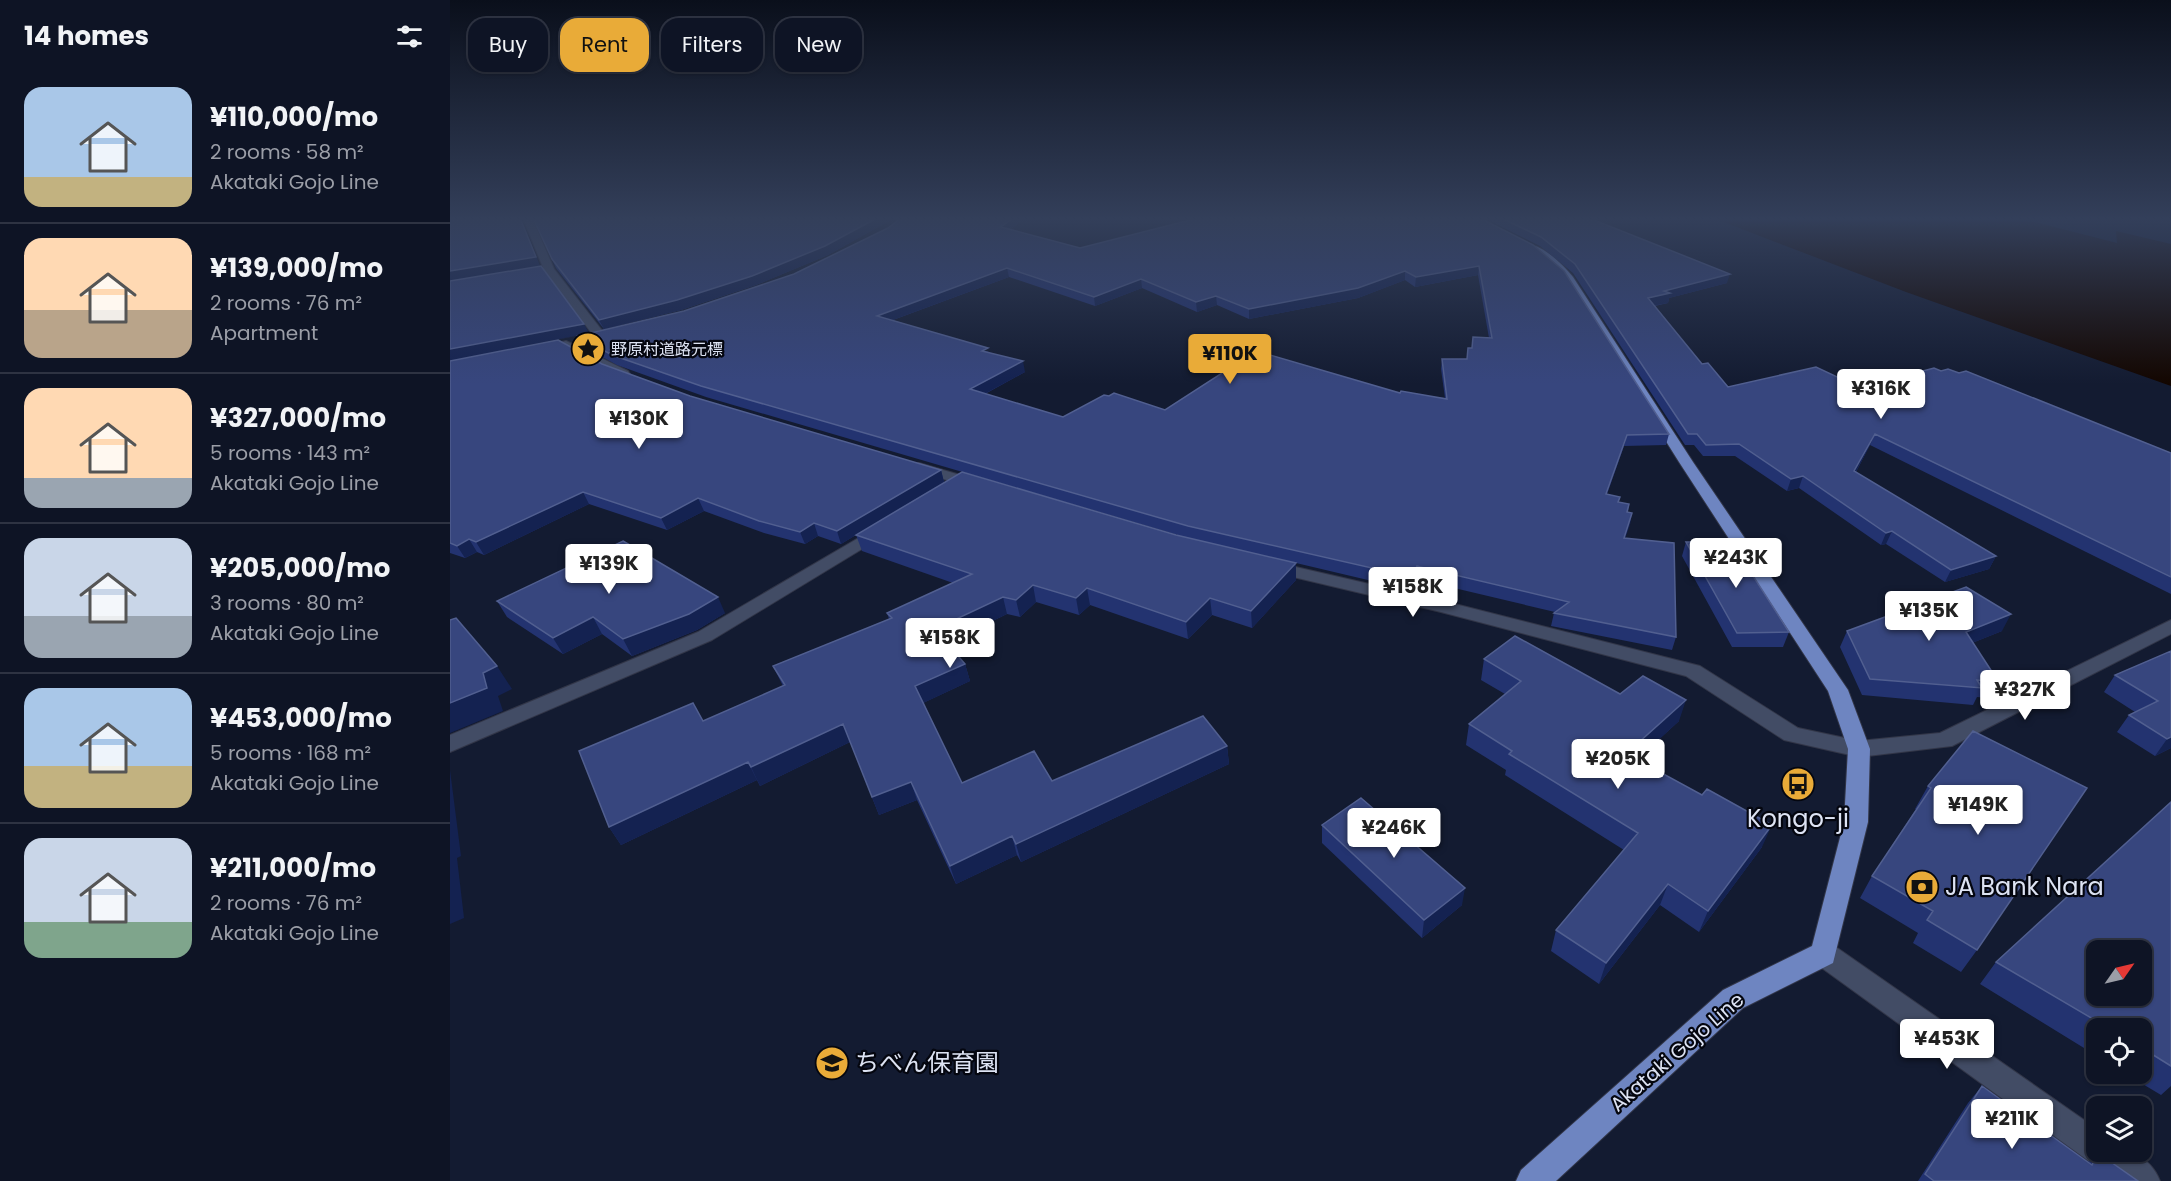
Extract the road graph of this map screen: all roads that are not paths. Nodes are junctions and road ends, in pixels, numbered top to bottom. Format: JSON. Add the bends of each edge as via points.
{"nodes":[{"id":1,"x":545,"y":273,"type":"edge"},
{"id":2,"x":1563,"y":273,"type":"edge"},
{"id":3,"x":634,"y":378,"type":"edge"},
{"id":4,"x":906,"y":463,"type":"edge"},
{"id":5,"x":963,"y":480,"type":"junction"},
{"id":6,"x":996,"y":490,"type":"edge"},
{"id":7,"x":943,"y":492,"type":"edge"},
{"id":8,"x":893,"y":522,"type":"edge"},
{"id":9,"x":1252,"y":561,"type":"edge"},
{"id":10,"x":2171,"y":626,"type":"edge"},
{"id":11,"x":450,"y":744,"type":"edge"},
{"id":12,"x":1859,"y":749,"type":"junction"},
{"id":13,"x":1824,"y":954,"type":"junction"},
{"id":14,"x":2086,"y":1140,"type":"edge"},
{"id":15,"x":2117,"y":1162,"type":"edge"},
{"id":16,"x":1532,"y":1181,"type":"edge"},
{"id":17,"x":2144,"y":1181,"type":"edge"}],
"edges":[{"from":1,"to":3,"type":"street","via":[[605,335],[561,346]]},
{"from":2,"to":12,"type":"main road","via":[[1838,690]]},
{"from":4,"to":5,"type":"street"},
{"from":5,"to":6,"type":"street"},
{"from":5,"to":7,"type":"street"},
{"from":8,"to":11,"type":"street","via":[[705,636]]},
{"from":9,"to":12,"type":"street","via":[[1693,671],[1792,735]]},
{"from":10,"to":12,"type":"street","via":[[1944,740]]},
{"from":12,"to":13,"type":"main road","via":[[1856,822]]},
{"from":13,"to":14,"type":"street"},
{"from":13,"to":16,"type":"main road","name":"Akataki Gojo Line","via":[[1733,999]]},
{"from":15,"to":17,"type":"street"}]}
